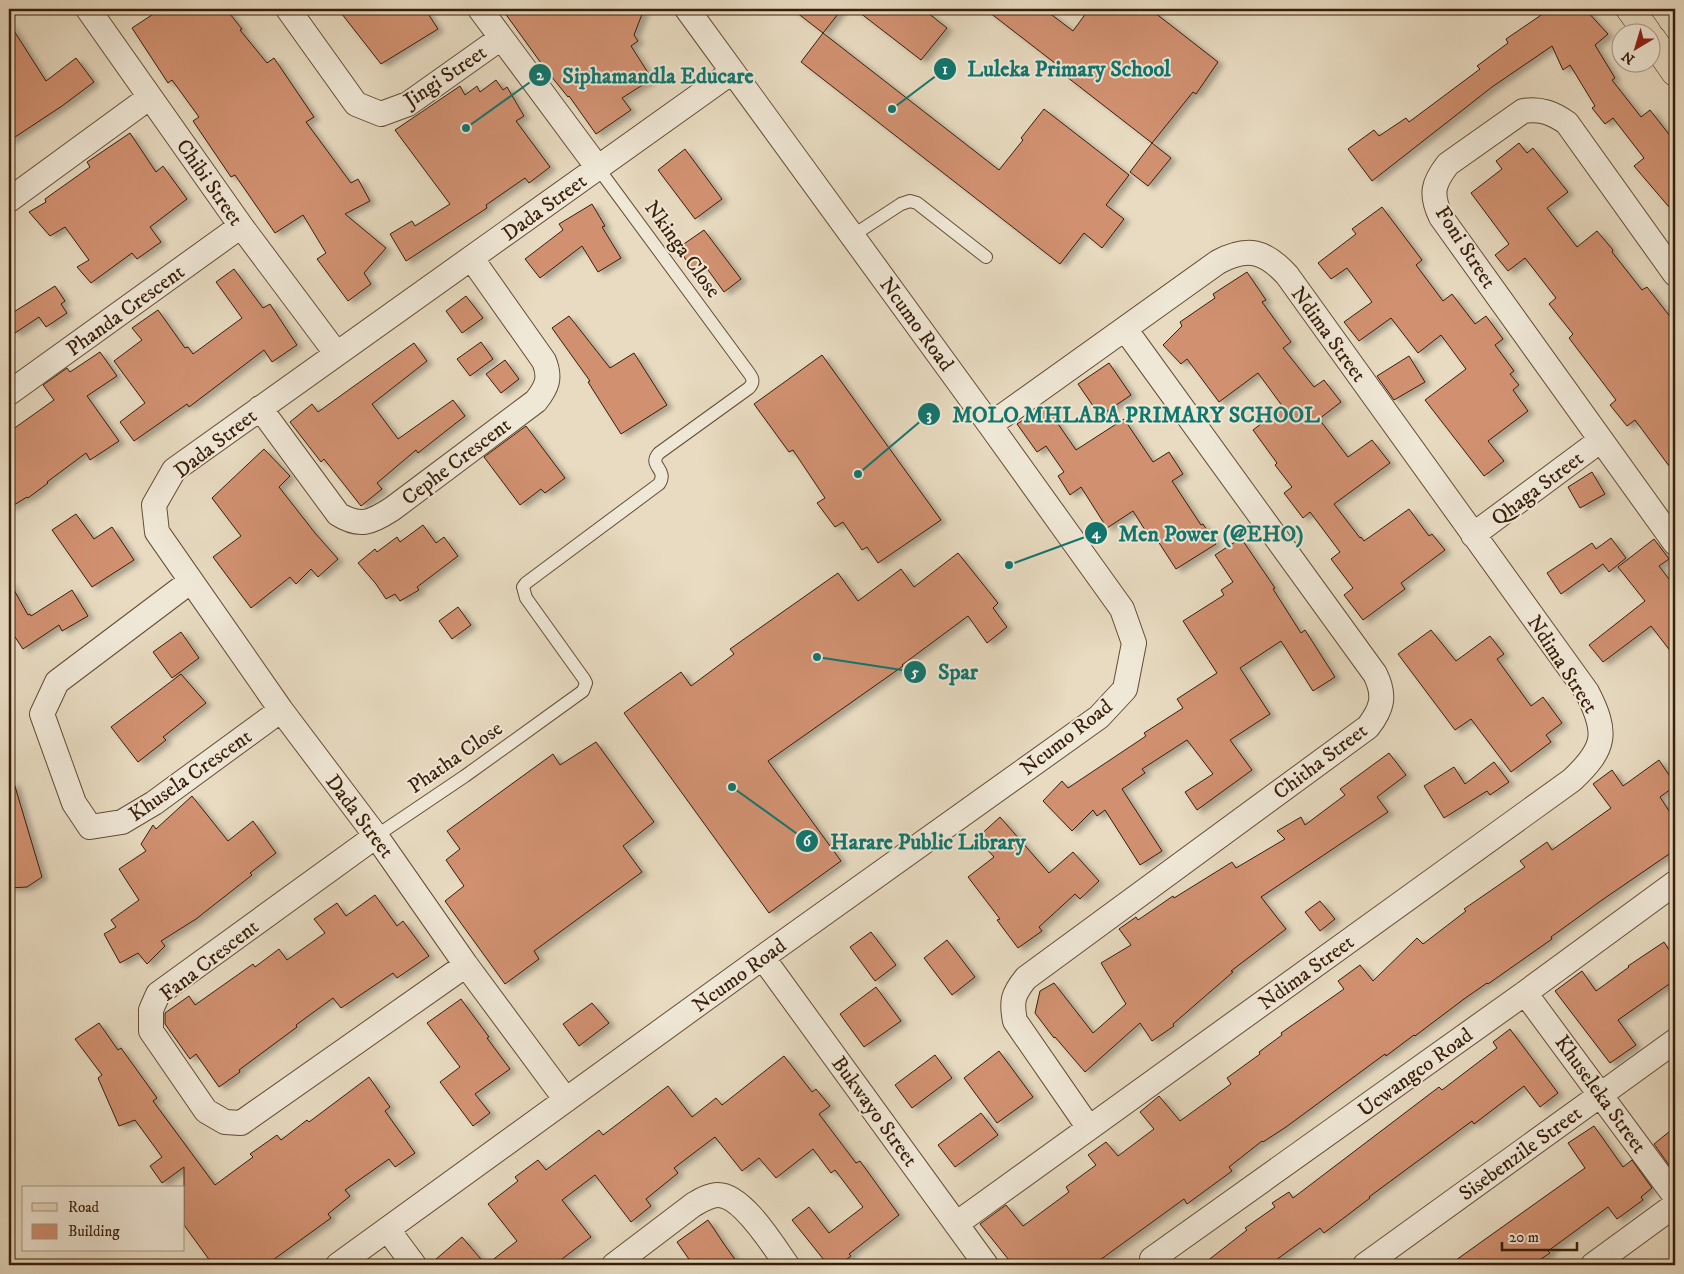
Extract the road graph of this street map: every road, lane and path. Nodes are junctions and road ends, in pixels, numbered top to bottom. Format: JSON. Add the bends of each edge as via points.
{"nodes":[{"id":1,"x":88,"y":9,"type":"edge"},
{"id":2,"x":288,"y":9,"type":"edge"},
{"id":3,"x":480,"y":9,"type":"edge"},
{"id":4,"x":687,"y":9,"type":"edge"},
{"id":5,"x":1630,"y":9,"type":"edge"},
{"id":6,"x":1640,"y":22,"type":"edge"},
{"id":7,"x":501,"y":38,"type":"junction"},
{"id":8,"x":1662,"y":53,"type":"edge"},
{"id":9,"x":732,"y":72,"type":"junction"},
{"id":10,"x":1675,"y":72,"type":"edge"},
{"id":11,"x":150,"y":97,"type":"junction"},
{"id":12,"x":598,"y":168,"type":"junction"},
{"id":13,"x":9,"y":200,"type":"edge"},
{"id":14,"x":241,"y":226,"type":"junction"},
{"id":15,"x":852,"y":236,"type":"junction"},
{"id":16,"x":986,"y":258,"type":"dead end"},
{"id":17,"x":472,"y":259,"type":"junction"},
{"id":18,"x":1675,"y":274,"type":"edge"},
{"id":19,"x":1124,"y":329,"type":"junction"},
{"id":20,"x":336,"y":353,"type":"junction"},
{"id":21,"x":9,"y":393,"type":"edge"},
{"id":22,"x":260,"y":408,"type":"junction"},
{"id":23,"x":990,"y":426,"type":"junction"},
{"id":24,"x":1601,"y":440,"type":"junction"},
{"id":25,"x":1473,"y":535,"type":"junction"},
{"id":26,"x":1675,"y":543,"type":"edge"},
{"id":27,"x":191,"y":581,"type":"junction"},
{"id":28,"x":557,"y":709,"type":"joint"},
{"id":29,"x":281,"y":710,"type":"junction"},
{"id":30,"x":376,"y":836,"type":"junction"},
{"id":31,"x":1675,"y":883,"type":"edge"},
{"id":32,"x":763,"y":958,"type":"junction"},
{"id":33,"x":466,"y":965,"type":"junction"},
{"id":34,"x":1525,"y":993,"type":"junction"},
{"id":35,"x":1675,"y":1042,"type":"edge"},
{"id":36,"x":1602,"y":1095,"type":"junction"},
{"id":37,"x":566,"y":1100,"type":"junction"},
{"id":38,"x":1089,"y":1128,"type":"junction"},
{"id":39,"x":1675,"y":1196,"type":"edge"},
{"id":40,"x":1675,"y":1205,"type":"edge"},
{"id":41,"x":956,"y":1224,"type":"junction"},
{"id":42,"x":388,"y":1230,"type":"junction"},
{"id":43,"x":1155,"y":1262,"type":"edge"},
{"id":44,"x":338,"y":1265,"type":"edge"},
{"id":45,"x":414,"y":1265,"type":"edge"},
{"id":46,"x":614,"y":1265,"type":"edge"},
{"id":47,"x":787,"y":1265,"type":"edge"},
{"id":48,"x":986,"y":1265,"type":"edge"},
{"id":49,"x":1365,"y":1265,"type":"edge"},
{"id":50,"x":1593,"y":1265,"type":"edge"}],
"edges":[{"from":1,"to":11,"type":"street","name":"Chibi Street"},
{"from":2,"to":7,"type":"street","name":"Jingi Street","via":[[356,104],[380,114],[408,104]]},
{"from":3,"to":7,"type":"street"},
{"from":4,"to":9,"type":"street","name":"Ncumo Road"},
{"from":5,"to":6,"type":"main road"},
{"from":7,"to":12,"type":"street"},
{"from":8,"to":10,"type":"main road"},
{"from":9,"to":12,"type":"street","name":"Dada Street"},
{"from":9,"to":15,"type":"street","name":"Ncumo Road"},
{"from":11,"to":13,"type":"street"},
{"from":11,"to":14,"type":"street","name":"Chibi Street"},
{"from":12,"to":17,"type":"street","name":"Dada Street"},
{"from":12,"to":28,"type":"lane","name":"Nkinga Close","via":[[753,383],[659,453],[655,460],[663,476],[659,484],[526,583],[523,588],[526,598],[586,683],[583,691]]},
{"from":14,"to":20,"type":"street","name":"Chibi Street"},
{"from":14,"to":21,"type":"street","name":"Phanda Crescent"},
{"from":15,"to":16,"type":"lane","via":[[900,204],[910,201],[918,203]]},
{"from":15,"to":23,"type":"street","name":"Ncumo Road"},
{"from":17,"to":20,"type":"street","name":"Dada Street"},
{"from":17,"to":22,"type":"street","name":"Cephe Crescent","via":[[544,361],[547,385],[536,401],[392,509],[364,523],[338,514]]},
{"from":18,"to":24,"type":"street","name":"Foni Street","via":[[1567,123],[1546,111],[1523,111],[1448,164],[1434,186],[1441,216]]},
{"from":19,"to":23,"type":"street","name":"Ndima Street"},
{"from":19,"to":25,"type":"street","name":"Ndima Street","via":[[1233,254],[1241,252],[1272,260],[1287,276]]},
{"from":19,"to":38,"type":"street","name":"Chitha Street","via":[[1375,674],[1381,706],[1368,727],[1019,986],[1012,1001],[1015,1021]]},
{"from":20,"to":22,"type":"street","name":"Dada Street"},
{"from":22,"to":27,"type":"street","name":"Dada Street","via":[[174,470],[154,504],[157,532]]},
{"from":23,"to":32,"type":"street","name":"Ncumo Road","via":[[1122,610],[1134,643],[1124,689],[1099,717]]},
{"from":24,"to":25,"type":"street","name":"Qhaga Street"},
{"from":24,"to":26,"type":"street","name":"Foni Street"},
{"from":25,"to":38,"type":"street","name":"Ndima Street","via":[[1587,692],[1599,718],[1597,752],[1572,780]]},
{"from":27,"to":29,"type":"street","name":"Dada Street"},
{"from":27,"to":29,"type":"street","name":"Khusela Crescent","via":[[57,682],[42,714],[74,803],[90,827],[122,822],[154,803]]},
{"from":28,"to":30,"type":"lane","name":"Phatha Close"},
{"from":29,"to":30,"type":"street","name":"Dada Street"},
{"from":30,"to":33,"type":"street","name":"Dada Street"},
{"from":30,"to":33,"type":"street","name":"Fana Crescent","via":[[158,994],[151,1010],[151,1031],[206,1111],[225,1122],[241,1122]]},
{"from":31,"to":34,"type":"street","name":"Ucwangco Road"},
{"from":32,"to":37,"type":"street","name":"Ncumo Road"},
{"from":32,"to":41,"type":"street","name":"Bukwayo Street"},
{"from":33,"to":37,"type":"street","name":"Dada Street"},
{"from":34,"to":36,"type":"street","name":"Khuseleka Street"},
{"from":34,"to":43,"type":"street","name":"Ucwangco Road"},
{"from":35,"to":36,"type":"street","name":"Sisebenzile Street"},
{"from":36,"to":39,"type":"street","name":"Khuseleka Street"},
{"from":36,"to":49,"type":"street","name":"Sisebenzile Street"},
{"from":37,"to":42,"type":"street","name":"Ncumo Road"},
{"from":38,"to":41,"type":"street","name":"Ndima Street"},
{"from":40,"to":50,"type":"street"},
{"from":41,"to":48,"type":"street","name":"Bukwayo Street"},
{"from":42,"to":44,"type":"street","name":"Ncumo Road"},
{"from":42,"to":45,"type":"street"},
{"from":46,"to":47,"type":"street","via":[[693,1205],[719,1195],[745,1209]]}]}
